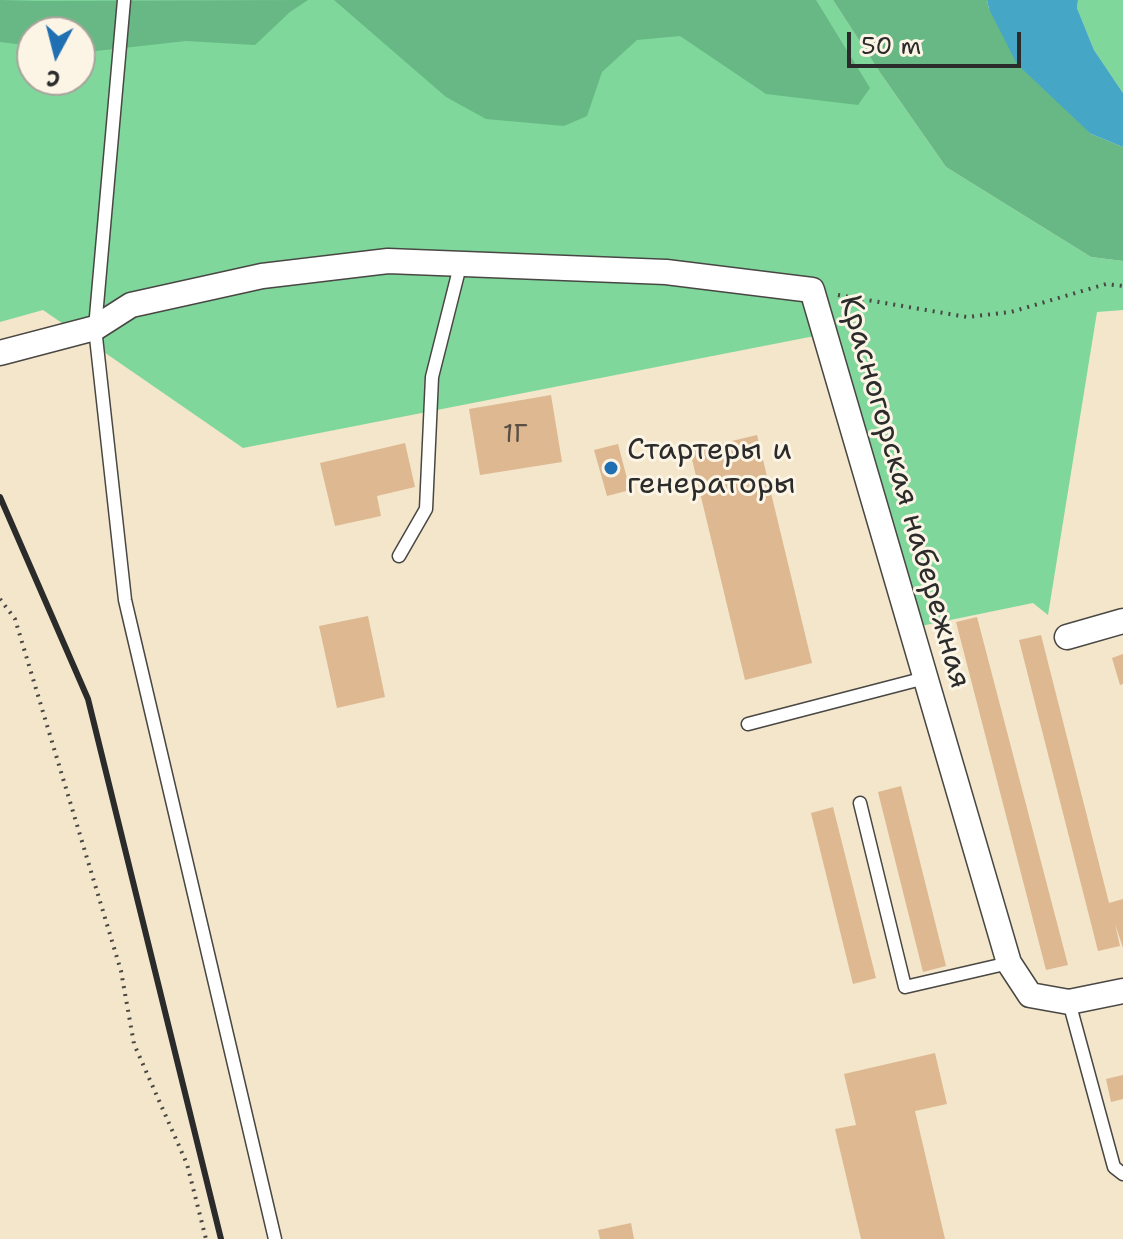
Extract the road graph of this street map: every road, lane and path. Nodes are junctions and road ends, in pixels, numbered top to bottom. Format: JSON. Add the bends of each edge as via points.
{"nodes":[{"id":1,"x":124,"y":0,"type":"edge"},
{"id":2,"x":460,"y":266,"type":"junction"},
{"id":3,"x":1123,"y":286,"type":"edge"},
{"id":4,"x":812,"y":290,"type":"junction"},
{"id":5,"x":95,"y":328,"type":"junction"},
{"id":6,"x":0,"y":353,"type":"edge"},
{"id":7,"x":399,"y":556,"type":"dead end"},
{"id":8,"x":0,"y":599,"type":"edge"},
{"id":9,"x":1123,"y":621,"type":"edge"},
{"id":10,"x":1067,"y":637,"type":"dead end"},
{"id":11,"x":925,"y":678,"type":"junction"},
{"id":12,"x":748,"y":724,"type":"dead end"},
{"id":13,"x":860,"y":803,"type":"dead end"},
{"id":14,"x":1009,"y":963,"type":"junction"},
{"id":15,"x":1122,"y":997,"type":"edge"},
{"id":16,"x":1069,"y":1002,"type":"junction"},
{"id":17,"x":1123,"y":1174,"type":"edge"},
{"id":18,"x":206,"y":1239,"type":"edge"},
{"id":19,"x":275,"y":1239,"type":"edge"}],
"edges":[{"from":1,"to":5,"type":"lane"},
{"from":2,"to":4,"type":"street","name":"Краcногорская набережная","via":[[666,272]]},
{"from":2,"to":5,"type":"street","name":"Краcногорская набережная","via":[[388,261],[262,276],[131,305]]},
{"from":2,"to":7,"type":"lane","via":[[432,377],[426,509]]},
{"from":3,"to":4,"type":"path","via":[[1106,284],[1011,312],[967,317]]},
{"from":4,"to":11,"type":"street","name":"Краcногорская набережная"},
{"from":5,"to":6,"type":"street","name":"Краcногорская набережная"},
{"from":5,"to":19,"type":"lane","via":[[125,600]]},
{"from":8,"to":18,"type":"path","via":[[15,619],[112,940],[134,1044],[187,1164]]},
{"from":9,"to":10,"type":"street"},
{"from":11,"to":12,"type":"lane"},
{"from":11,"to":14,"type":"street","name":"Краcногорская набережная"},
{"from":13,"to":14,"type":"lane","via":[[905,987]]},
{"from":14,"to":16,"type":"street","name":"Краcногорская набережная","via":[[1030,995]]},
{"from":15,"to":16,"type":"street","name":"Краcногорская набережная"},
{"from":16,"to":17,"type":"lane","via":[[1114,1167]]}]}
